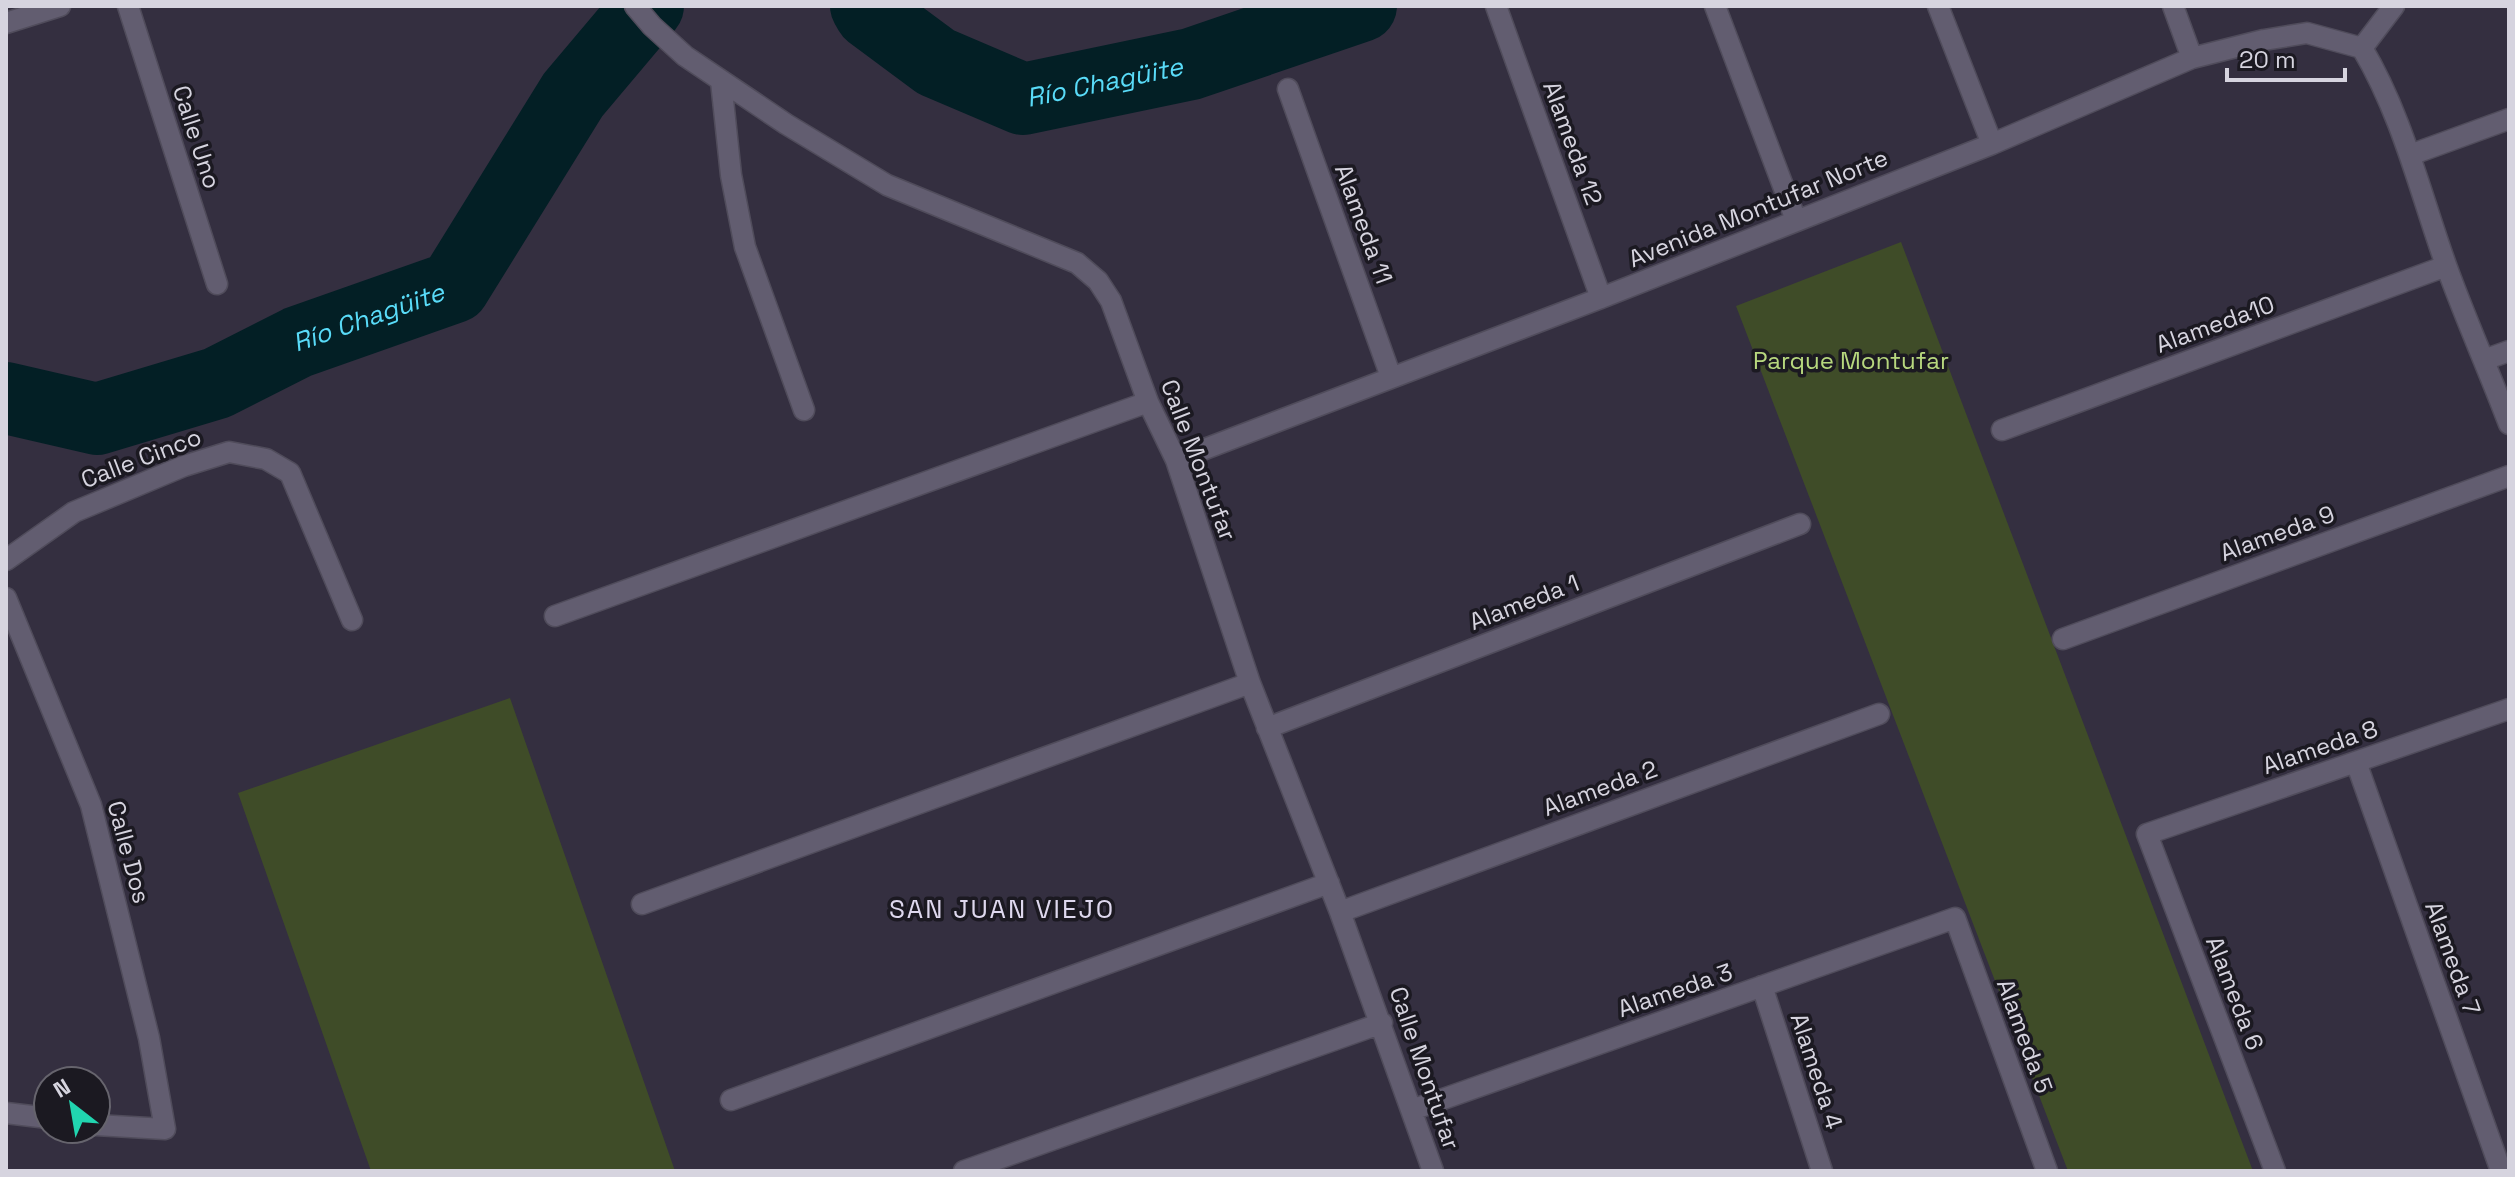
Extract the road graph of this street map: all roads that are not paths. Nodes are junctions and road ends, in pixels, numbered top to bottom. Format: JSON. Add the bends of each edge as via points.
{"nodes":[{"id":1,"x":60,"y":6,"type":"edge"},
{"id":2,"x":128,"y":6,"type":"edge"},
{"id":3,"x":635,"y":6,"type":"edge"},
{"id":4,"x":1496,"y":6,"type":"edge"},
{"id":5,"x":1715,"y":6,"type":"edge"},
{"id":6,"x":1938,"y":6,"type":"edge"},
{"id":7,"x":2173,"y":6,"type":"edge"},
{"id":8,"x":2394,"y":6,"type":"edge"},
{"id":9,"x":6,"y":23,"type":"edge"},
{"id":10,"x":2362,"y":48,"type":"junction"},
{"id":11,"x":2192,"y":58,"type":"junction"},
{"id":12,"x":721,"y":81,"type":"junction"},
{"id":13,"x":1288,"y":89,"type":"dead end"},
{"id":14,"x":2509,"y":119,"type":"edge"},
{"id":15,"x":1992,"y":144,"type":"junction"},
{"id":16,"x":2410,"y":155,"type":"junction"},
{"id":17,"x":1796,"y":220,"type":"junction"},
{"id":18,"x":2446,"y":266,"type":"junction"},
{"id":19,"x":217,"y":284,"type":"dead end"},
{"id":20,"x":1601,"y":298,"type":"junction"},
{"id":21,"x":2509,"y":351,"type":"edge"},
{"id":22,"x":2484,"y":360,"type":"junction"},
{"id":23,"x":1391,"y":377,"type":"junction"},
{"id":24,"x":1148,"y":402,"type":"junction"},
{"id":25,"x":804,"y":410,"type":"dead end"},
{"id":26,"x":2509,"y":424,"type":"edge"},
{"id":27,"x":2002,"y":430,"type":"dead end"},
{"id":28,"x":1176,"y":460,"type":"junction"},
{"id":29,"x":2509,"y":476,"type":"edge"},
{"id":30,"x":1800,"y":524,"type":"dead end"},
{"id":31,"x":6,"y":560,"type":"edge"},
{"id":32,"x":6,"y":598,"type":"edge"},
{"id":33,"x":555,"y":616,"type":"dead end"},
{"id":34,"x":352,"y":620,"type":"dead end"},
{"id":35,"x":2063,"y":639,"type":"dead end"},
{"id":36,"x":1250,"y":683,"type":"junction"},
{"id":37,"x":2509,"y":709,"type":"edge"},
{"id":38,"x":1879,"y":714,"type":"dead end"},
{"id":39,"x":1267,"y":728,"type":"junction"},
{"id":40,"x":2356,"y":762,"type":"junction"},
{"id":41,"x":2147,"y":834,"type":"joint"},
{"id":42,"x":1329,"y":883,"type":"junction"},
{"id":43,"x":642,"y":904,"type":"dead end"},
{"id":44,"x":1340,"y":912,"type":"junction"},
{"id":45,"x":1955,"y":918,"type":"joint"},
{"id":46,"x":1762,"y":986,"type":"junction"},
{"id":47,"x":1382,"y":1023,"type":"junction"},
{"id":48,"x":731,"y":1100,"type":"dead end"},
{"id":49,"x":1412,"y":1110,"type":"junction"},
{"id":50,"x":6,"y":1113,"type":"edge"},
{"id":51,"x":32,"y":1116,"type":"edge"},
{"id":52,"x":112,"y":1126,"type":"edge"},
{"id":53,"x":964,"y":1171,"type":"edge"},
{"id":54,"x":1433,"y":1171,"type":"edge"},
{"id":55,"x":1822,"y":1171,"type":"edge"},
{"id":56,"x":2047,"y":1171,"type":"edge"},
{"id":57,"x":2275,"y":1171,"type":"edge"},
{"id":58,"x":2501,"y":1171,"type":"edge"}],
"edges":[{"from":1,"to":9,"type":"street"},
{"from":2,"to":19,"type":"street","name":"Calle Uno"},
{"from":3,"to":12,"type":"street","name":"Calle Montufar","via":[[685,56]]},
{"from":4,"to":20,"type":"street","name":"Alameda 12"},
{"from":5,"to":17,"type":"street"},
{"from":6,"to":15,"type":"street"},
{"from":7,"to":11,"type":"street"},
{"from":8,"to":10,"type":"street"},
{"from":10,"to":11,"type":"street","name":"Avenida Montufar Norte","via":[[2307,33]]},
{"from":10,"to":16,"type":"street","via":[[2379,76]]},
{"from":11,"to":15,"type":"street","name":"Avenida Montufar Norte"},
{"from":12,"to":24,"type":"street","name":"Calle Montufar","via":[[887,185],[1077,263],[1111,301]]},
{"from":12,"to":25,"type":"street","via":[[745,247]]},
{"from":13,"to":23,"type":"street","name":"Alameda 11"},
{"from":14,"to":16,"type":"street"},
{"from":15,"to":17,"type":"street","name":"Avenida Montufar Norte"},
{"from":16,"to":18,"type":"street"},
{"from":17,"to":20,"type":"street","name":"Avenida Montufar Norte"},
{"from":18,"to":22,"type":"street"},
{"from":18,"to":27,"type":"street","name":"Alameda10"},
{"from":20,"to":23,"type":"street","name":"Avenida Montufar Norte"},
{"from":21,"to":22,"type":"street"},
{"from":22,"to":26,"type":"street"},
{"from":23,"to":28,"type":"street","name":"Avenida Montufar Norte"},
{"from":24,"to":28,"type":"street","name":"Calle Montufar"},
{"from":24,"to":33,"type":"street"},
{"from":28,"to":36,"type":"street","name":"Calle Montufar"},
{"from":29,"to":35,"type":"street","name":"Alameda 9"},
{"from":30,"to":39,"type":"street","name":"Alameda 1"},
{"from":31,"to":34,"type":"street","name":"Calle Cinco","via":[[74,512],[229,452],[266,459],[290,473]]},
{"from":32,"to":52,"type":"street","name":"Calle Dos","via":[[91,805],[149,1038],[165,1129]]},
{"from":36,"to":39,"type":"street","name":"Calle Montufar"},
{"from":36,"to":43,"type":"street"},
{"from":37,"to":40,"type":"street","name":"Alameda 8"},
{"from":38,"to":44,"type":"street","name":"Alameda 2"},
{"from":39,"to":42,"type":"street","name":"Calle Montufar"},
{"from":40,"to":41,"type":"street","name":"Alameda 8"},
{"from":40,"to":58,"type":"street","name":"Alameda 7"},
{"from":41,"to":57,"type":"street","name":"Alameda 6"},
{"from":42,"to":44,"type":"street","name":"Calle Montufar"},
{"from":42,"to":48,"type":"street"},
{"from":44,"to":47,"type":"street","name":"Calle Montufar"},
{"from":45,"to":46,"type":"street","name":"Alameda 3"},
{"from":45,"to":56,"type":"street","name":"Alameda 5"},
{"from":46,"to":49,"type":"street","name":"Alameda 3"},
{"from":46,"to":55,"type":"street","name":"Alameda 4"},
{"from":47,"to":49,"type":"street","name":"Calle Montufar"},
{"from":47,"to":53,"type":"street"},
{"from":49,"to":54,"type":"street","name":"Calle Montufar"},
{"from":50,"to":51,"type":"street"}]}
